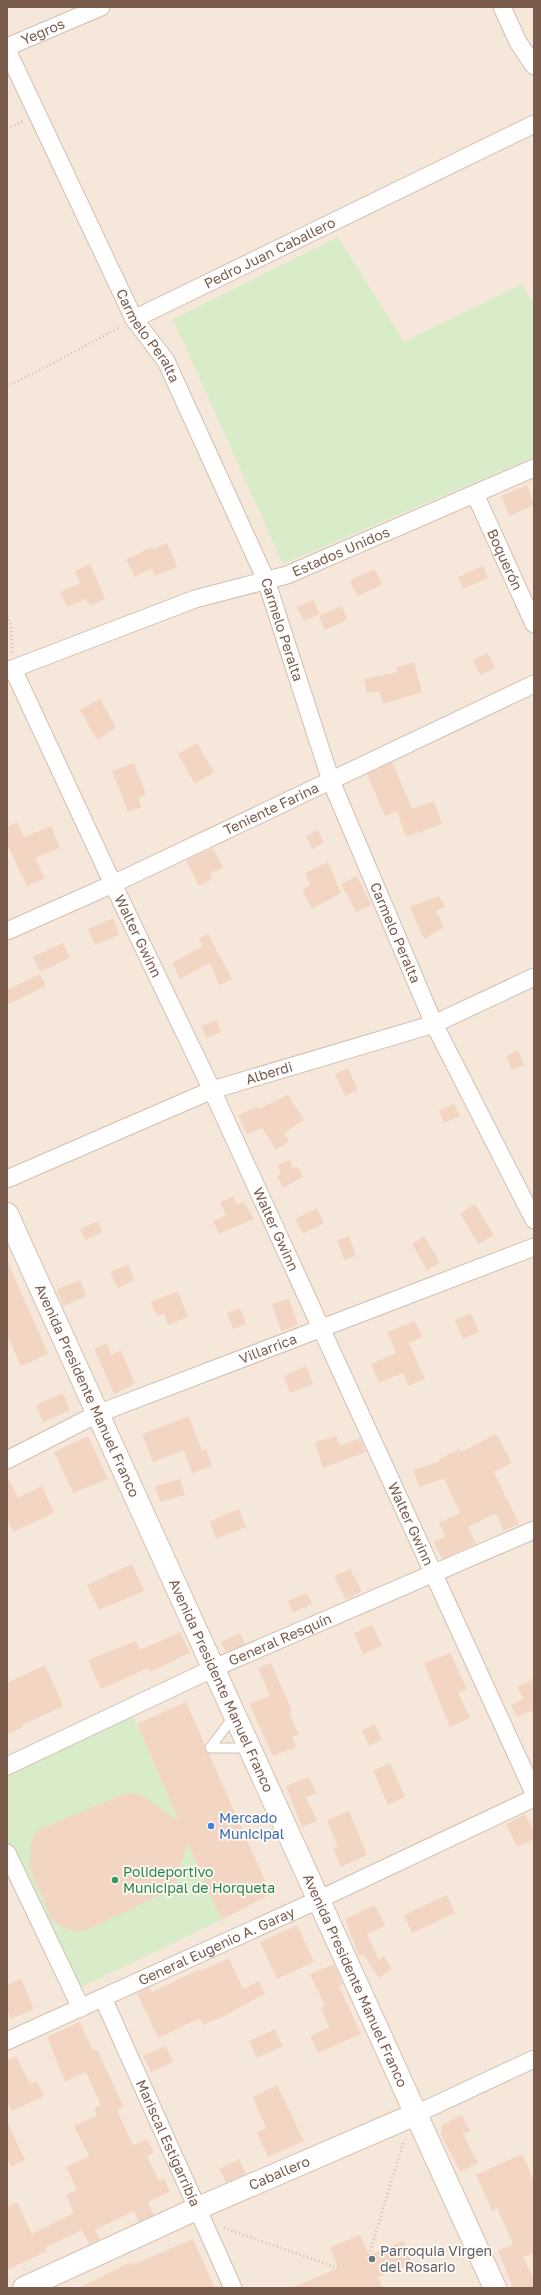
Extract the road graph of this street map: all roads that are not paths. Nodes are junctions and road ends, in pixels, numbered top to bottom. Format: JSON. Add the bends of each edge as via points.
{"nodes":[{"id":1,"x":101,"y":7,"type":"edge"},
{"id":2,"x":502,"y":7,"type":"edge"},
{"id":3,"x":7,"y":48,"type":"edge"},
{"id":4,"x":534,"y":66,"type":"edge"},
{"id":5,"x":534,"y":124,"type":"edge"},
{"id":6,"x":134,"y":319,"type":"junction"},
{"id":7,"x":534,"y":468,"type":"edge"},
{"id":8,"x":475,"y":494,"type":"junction"},
{"id":9,"x":266,"y":580,"type":"junction"},
{"id":10,"x":534,"y":624,"type":"edge"},
{"id":11,"x":10,"y":670,"type":"edge"},
{"id":12,"x":534,"y":684,"type":"edge"},
{"id":13,"x":331,"y":781,"type":"junction"},
{"id":14,"x":113,"y":884,"type":"junction"},
{"id":15,"x":7,"y":931,"type":"edge"},
{"id":16,"x":534,"y":977,"type":"edge"},
{"id":17,"x":434,"y":1024,"type":"junction"},
{"id":18,"x":212,"y":1090,"type":"junction"},
{"id":19,"x":7,"y":1179,"type":"edge"},
{"id":20,"x":7,"y":1214,"type":"edge"},
{"id":21,"x":534,"y":1220,"type":"edge"},
{"id":22,"x":534,"y":1247,"type":"edge"},
{"id":23,"x":321,"y":1327,"type":"junction"},
{"id":24,"x":97,"y":1414,"type":"junction"},
{"id":25,"x":7,"y":1460,"type":"edge"},
{"id":26,"x":534,"y":1530,"type":"edge"},
{"id":27,"x":433,"y":1574,"type":"junction"},
{"id":28,"x":214,"y":1668,"type":"junction"},
{"id":29,"x":235,"y":1715,"type":"junction"},
{"id":30,"x":250,"y":1748,"type":"junction"},
{"id":31,"x":7,"y":1766,"type":"edge"},
{"id":32,"x":534,"y":1793,"type":"edge"},
{"id":33,"x":534,"y":1798,"type":"edge"},
{"id":34,"x":7,"y":1853,"type":"edge"},
{"id":35,"x":318,"y":1900,"type":"junction"},
{"id":36,"x":103,"y":1998,"type":"junction"},
{"id":37,"x":81,"y":2008,"type":"junction"},
{"id":38,"x":7,"y":2041,"type":"edge"},
{"id":39,"x":534,"y":2059,"type":"edge"},
{"id":40,"x":416,"y":2114,"type":"junction"},
{"id":41,"x":196,"y":2209,"type":"junction"},
{"id":42,"x":24,"y":2288,"type":"edge"},
{"id":43,"x":232,"y":2288,"type":"edge"},
{"id":44,"x":495,"y":2288,"type":"edge"}],
"edges":[{"from":1,"to":3,"type":"street","name":"Yegros"},
{"from":2,"to":4,"type":"street","via":[[518,42]]},
{"from":3,"to":6,"type":"street","name":"Carmelo Peralta"},
{"from":5,"to":6,"type":"street","name":"Pedro Juan Caballero"},
{"from":6,"to":9,"type":"street","name":"Carmelo Peralta","via":[[166,361]]},
{"from":7,"to":8,"type":"street","name":"Estados Unidos"},
{"from":8,"to":9,"type":"street","name":"Estados Unidos","via":[[287,575]]},
{"from":8,"to":10,"type":"street","name":"Boquerón"},
{"from":9,"to":11,"type":"street","name":"Estados Unidos","via":[[195,599]]},
{"from":9,"to":13,"type":"street","name":"Carmelo Peralta"},
{"from":11,"to":14,"type":"street","name":"Walter Gwinn"},
{"from":12,"to":13,"type":"street","name":"Teniente Farina"},
{"from":13,"to":14,"type":"street","name":"Teniente Farina"},
{"from":13,"to":17,"type":"street","name":"Carmelo Peralta"},
{"from":14,"to":15,"type":"street","name":"Teniente Farina"},
{"from":14,"to":18,"type":"street","name":"Walter Gwinn"},
{"from":16,"to":17,"type":"street","name":"Alberdi"},
{"from":17,"to":18,"type":"street","name":"Alberdi"},
{"from":17,"to":21,"type":"street","name":"Carmelo Peralta"},
{"from":18,"to":19,"type":"street","name":"Alberdi"},
{"from":18,"to":23,"type":"street","name":"Walter Gwinn"},
{"from":20,"to":24,"type":"main road","name":"Avenida Presidente Manuel Franco"},
{"from":22,"to":23,"type":"street","name":"Villarrica"},
{"from":23,"to":24,"type":"street","name":"Villarrica"},
{"from":23,"to":27,"type":"street","name":"Walter Gwinn"},
{"from":24,"to":25,"type":"street","name":"Villarrica"},
{"from":24,"to":28,"type":"main road","name":"Avenida Presidente Manuel Franco"},
{"from":26,"to":27,"type":"street","name":"General Resquín"},
{"from":27,"to":28,"type":"street","name":"General Resquín"},
{"from":27,"to":32,"type":"street","name":"Walter Gwinn"},
{"from":28,"to":29,"type":"main road","name":"Avenida Presidente Manuel Franco"},
{"from":28,"to":31,"type":"street","name":"General Resquín"},
{"from":29,"to":30,"type":"main road","name":"Avenida Presidente Manuel Franco"},
{"from":29,"to":30,"type":"lane","via":[[210,1748]]},
{"from":30,"to":35,"type":"main road","name":"Avenida Presidente Manuel Franco"},
{"from":33,"to":35,"type":"street","name":"General Eugenio A. Garay"},
{"from":34,"to":37,"type":"street"},
{"from":35,"to":36,"type":"street","name":"General Eugenio A. Garay"},
{"from":35,"to":40,"type":"main road","name":"Avenida Presidente Manuel Franco"},
{"from":36,"to":37,"type":"street","name":"General Eugenio A. Garay"},
{"from":36,"to":41,"type":"street","name":"Mariscal Estigarribia"},
{"from":37,"to":38,"type":"street","name":"General Eugenio A. Garay"},
{"from":39,"to":40,"type":"street","name":"Caballero"},
{"from":40,"to":41,"type":"main road","name":"Caballero"},
{"from":40,"to":44,"type":"main road","name":"Avenida Presidente Manuel Franco"},
{"from":41,"to":42,"type":"main road","name":"Caballero"},
{"from":41,"to":43,"type":"street","name":"Mariscal Estigarribia"}]}
